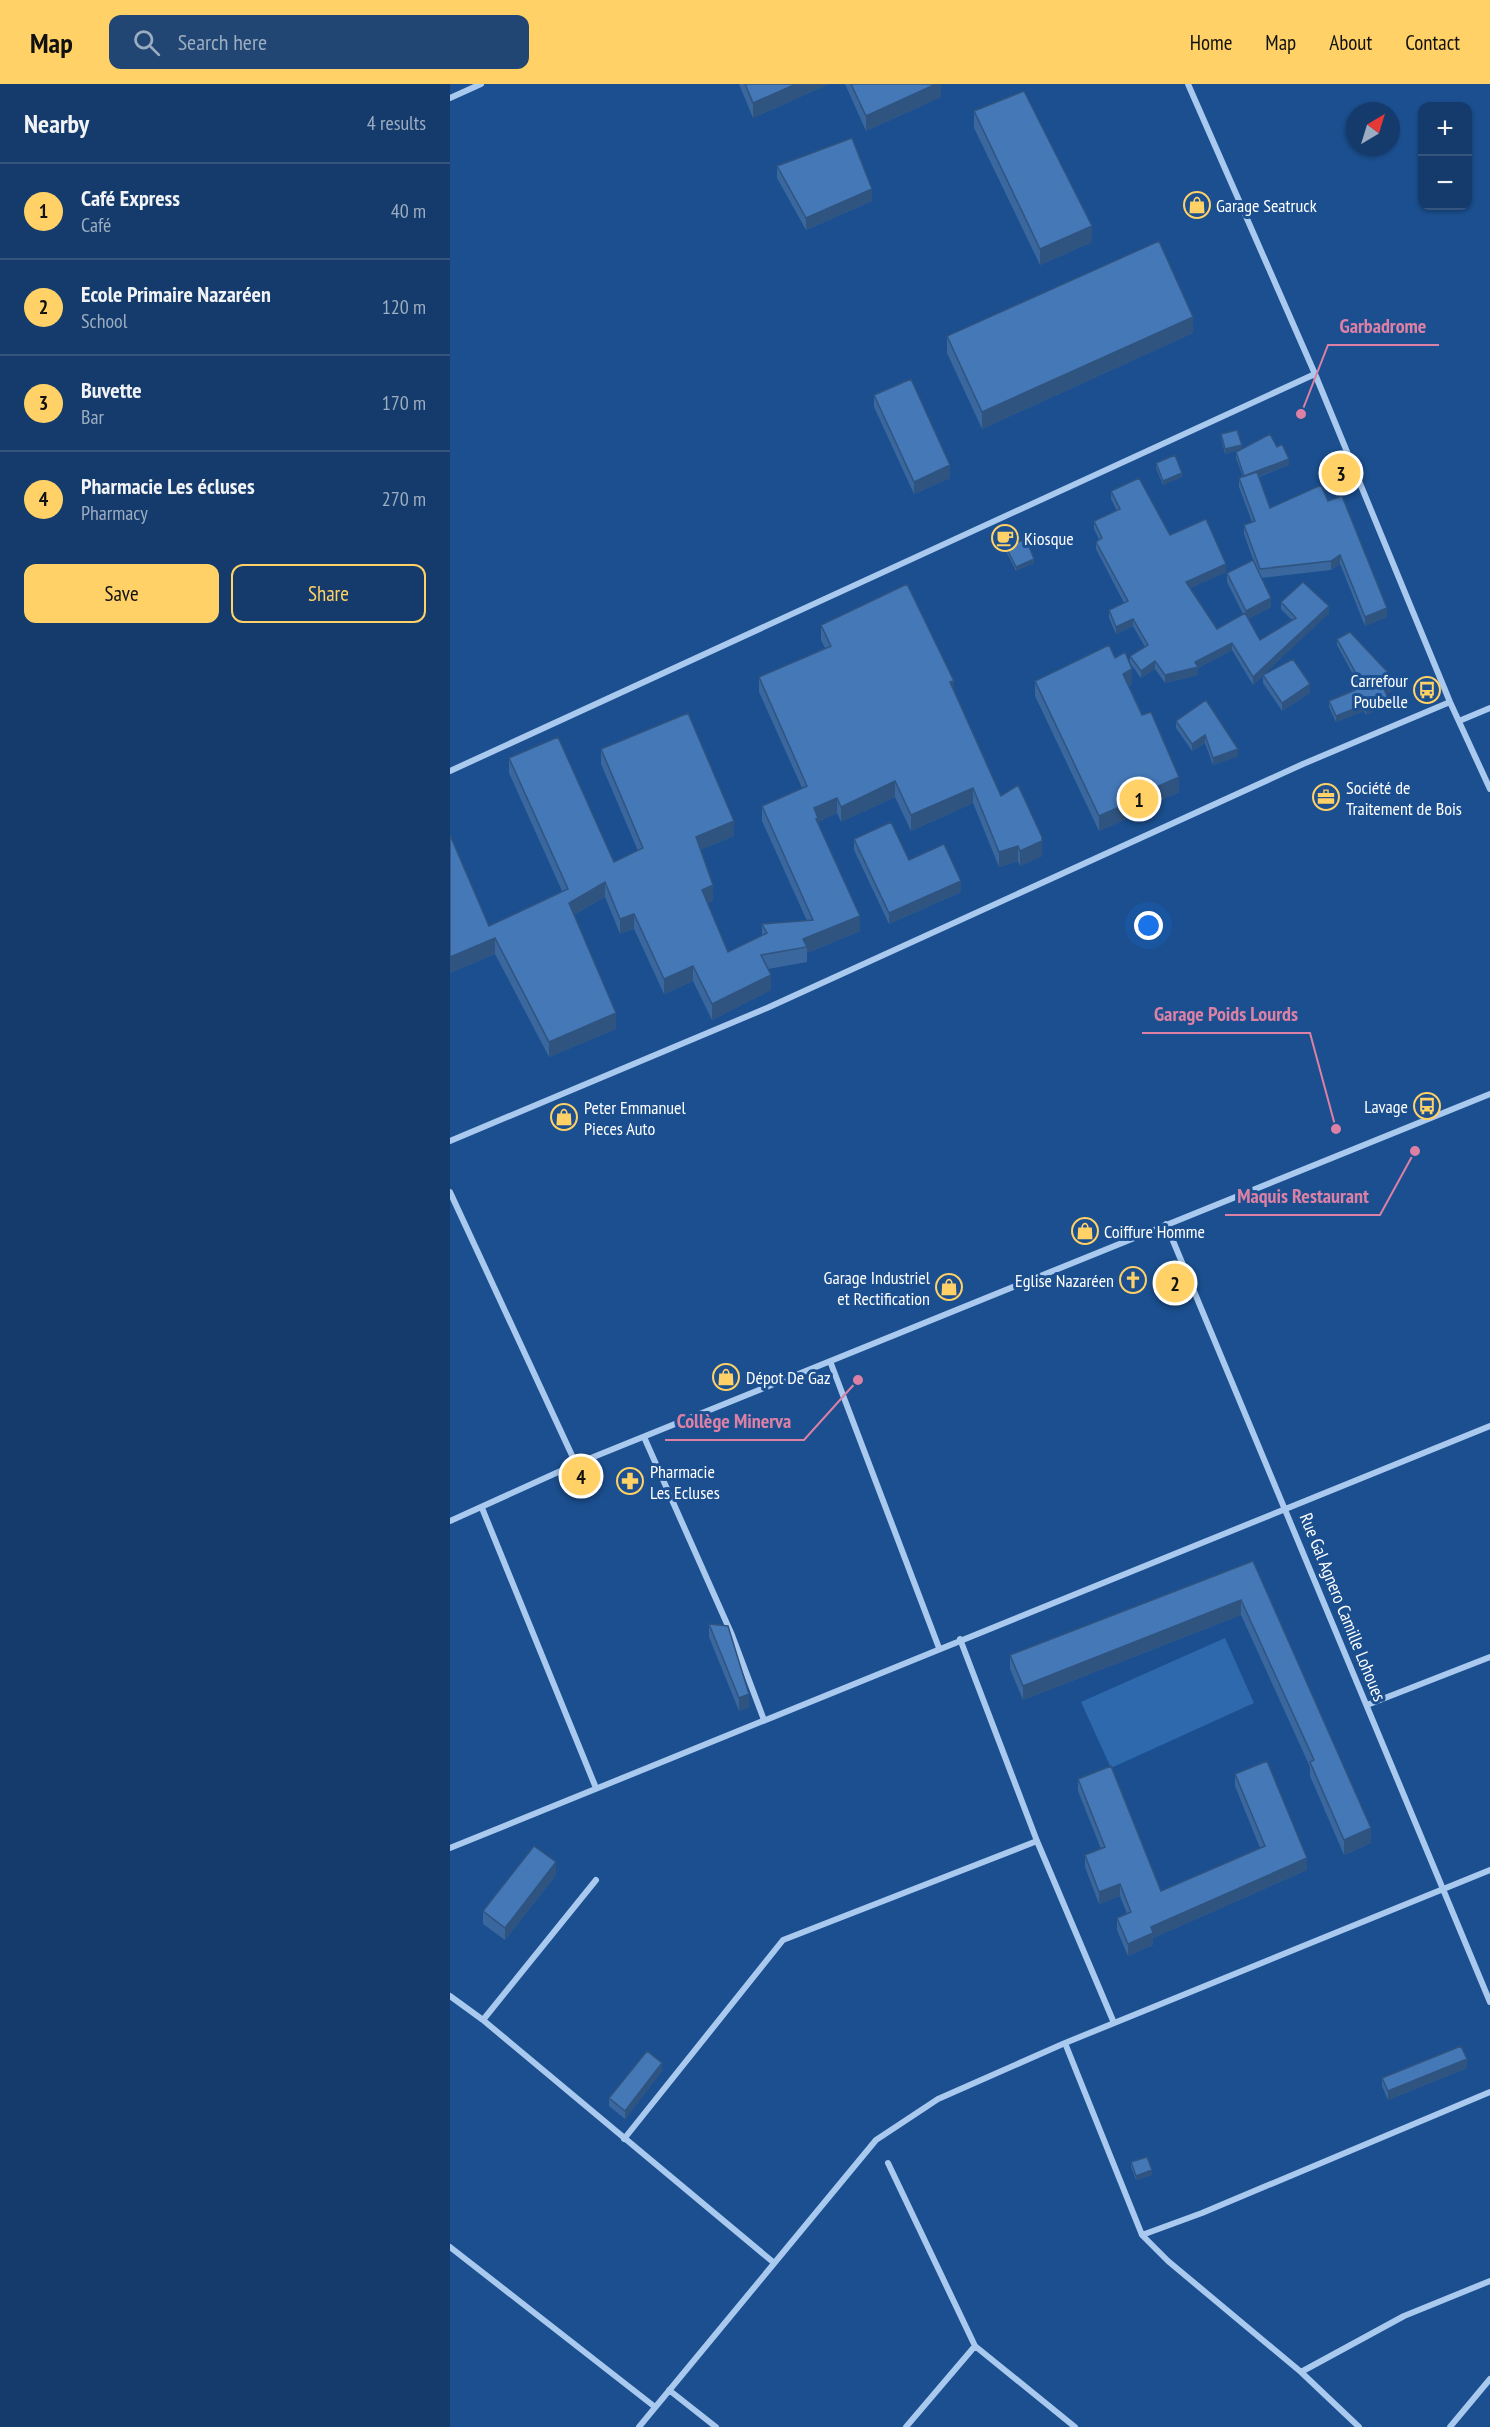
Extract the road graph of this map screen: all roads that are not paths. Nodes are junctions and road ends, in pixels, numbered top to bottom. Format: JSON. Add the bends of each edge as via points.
{"nodes":[{"id":1,"x":481,"y":84,"type":"edge"},
{"id":2,"x":1188,"y":84,"type":"edge"},
{"id":3,"x":450,"y":98,"type":"edge"},
{"id":4,"x":1315,"y":374,"type":"junction"},
{"id":5,"x":1450,"y":702,"type":"junction"},
{"id":6,"x":1490,"y":708,"type":"edge"},
{"id":7,"x":1459,"y":722,"type":"junction"},
{"id":8,"x":450,"y":771,"type":"edge"},
{"id":9,"x":1490,"y":789,"type":"edge"},
{"id":10,"x":1490,"y":1094,"type":"edge"},
{"id":11,"x":450,"y":1141,"type":"edge"},
{"id":12,"x":450,"y":1191,"type":"edge"},
{"id":13,"x":1166,"y":1224,"type":"junction"},
{"id":14,"x":830,"y":1361,"type":"junction"},
{"id":15,"x":1490,"y":1426,"type":"edge"},
{"id":16,"x":644,"y":1437,"type":"junction"},
{"id":17,"x":576,"y":1464,"type":"junction"},
{"id":18,"x":482,"y":1508,"type":"junction"},
{"id":19,"x":1287,"y":1509,"type":"junction"},
{"id":20,"x":450,"y":1521,"type":"edge"},
{"id":21,"x":960,"y":1639,"type":"junction"},
{"id":22,"x":939,"y":1648,"type":"junction"},
{"id":23,"x":1490,"y":1657,"type":"edge"},
{"id":24,"x":1367,"y":1705,"type":"junction"},
{"id":25,"x":764,"y":1720,"type":"junction"},
{"id":26,"x":596,"y":1788,"type":"junction"},
{"id":27,"x":1037,"y":1841,"type":"junction"},
{"id":28,"x":450,"y":1848,"type":"edge"},
{"id":29,"x":1490,"y":1870,"type":"edge"},
{"id":30,"x":597,"y":1880,"type":"dead end"},
{"id":31,"x":1441,"y":1888,"type":"junction"},
{"id":32,"x":450,"y":1996,"type":"edge"},
{"id":33,"x":1490,"y":2002,"type":"edge"},
{"id":34,"x":483,"y":2020,"type":"junction"},
{"id":35,"x":1114,"y":2023,"type":"junction"},
{"id":36,"x":1065,"y":2043,"type":"junction"},
{"id":37,"x":1490,"y":2092,"type":"edge"},
{"id":38,"x":624,"y":2139,"type":"junction"},
{"id":39,"x":888,"y":2163,"type":"dead end"},
{"id":40,"x":1142,"y":2235,"type":"junction"},
{"id":41,"x":450,"y":2247,"type":"edge"},
{"id":42,"x":773,"y":2262,"type":"junction"},
{"id":43,"x":1490,"y":2281,"type":"edge"},
{"id":44,"x":975,"y":2346,"type":"junction"},
{"id":45,"x":1301,"y":2372,"type":"junction"},
{"id":46,"x":1490,"y":2379,"type":"edge"},
{"id":47,"x":669,"y":2390,"type":"junction"},
{"id":48,"x":655,"y":2407,"type":"junction"},
{"id":49,"x":639,"y":2427,"type":"edge"},
{"id":50,"x":716,"y":2427,"type":"edge"},
{"id":51,"x":906,"y":2427,"type":"edge"},
{"id":52,"x":1075,"y":2427,"type":"edge"},
{"id":53,"x":1359,"y":2427,"type":"edge"},
{"id":54,"x":1450,"y":2427,"type":"edge"}],
"edges":[{"from":1,"to":3,"type":"street"},
{"from":2,"to":4,"type":"street"},
{"from":4,"to":5,"type":"street"},
{"from":4,"to":8,"type":"street"},
{"from":5,"to":7,"type":"street"},
{"from":5,"to":11,"type":"street","via":[[1303,764],[767,1008]]},
{"from":6,"to":7,"type":"street"},
{"from":7,"to":9,"type":"street"},
{"from":10,"to":13,"type":"street"},
{"from":12,"to":17,"type":"street"},
{"from":13,"to":14,"type":"street"},
{"from":13,"to":19,"type":"street","name":"Rue Gal Agnero Camille Lohoues"},
{"from":14,"to":16,"type":"street"},
{"from":14,"to":22,"type":"street"},
{"from":15,"to":19,"type":"street"},
{"from":16,"to":17,"type":"street"},
{"from":16,"to":25,"type":"street","via":[[732,1635]]},
{"from":17,"to":18,"type":"street"},
{"from":18,"to":20,"type":"street"},
{"from":18,"to":26,"type":"street"},
{"from":19,"to":21,"type":"street"},
{"from":19,"to":24,"type":"street","name":"Rue Gal Agnero Camille Lohoues"},
{"from":21,"to":22,"type":"street"},
{"from":21,"to":27,"type":"street"},
{"from":22,"to":25,"type":"street"},
{"from":23,"to":24,"type":"street"},
{"from":24,"to":31,"type":"street","name":"Rue Gal Agnero Camille Lohoues"},
{"from":25,"to":26,"type":"street"},
{"from":26,"to":28,"type":"street"},
{"from":27,"to":35,"type":"street"},
{"from":27,"to":38,"type":"street","via":[[783,1940]]},
{"from":29,"to":31,"type":"street"},
{"from":30,"to":34,"type":"street"},
{"from":31,"to":33,"type":"street","name":"Rue Gal Agnero Camille Lohoues"},
{"from":31,"to":35,"type":"street"},
{"from":32,"to":34,"type":"street"},
{"from":34,"to":38,"type":"street"},
{"from":35,"to":36,"type":"street"},
{"from":36,"to":40,"type":"street"},
{"from":36,"to":42,"type":"street","via":[[938,2100],[876,2140]]},
{"from":37,"to":40,"type":"street"},
{"from":38,"to":42,"type":"street"},
{"from":39,"to":44,"type":"street"},
{"from":40,"to":45,"type":"street"},
{"from":41,"to":48,"type":"street"},
{"from":42,"to":47,"type":"street"},
{"from":43,"to":45,"type":"street","via":[[1404,2316]]},
{"from":44,"to":51,"type":"street"},
{"from":44,"to":52,"type":"street"},
{"from":45,"to":53,"type":"street"},
{"from":46,"to":54,"type":"street"},
{"from":47,"to":48,"type":"street"},
{"from":47,"to":50,"type":"street"},
{"from":48,"to":49,"type":"street"}]}
